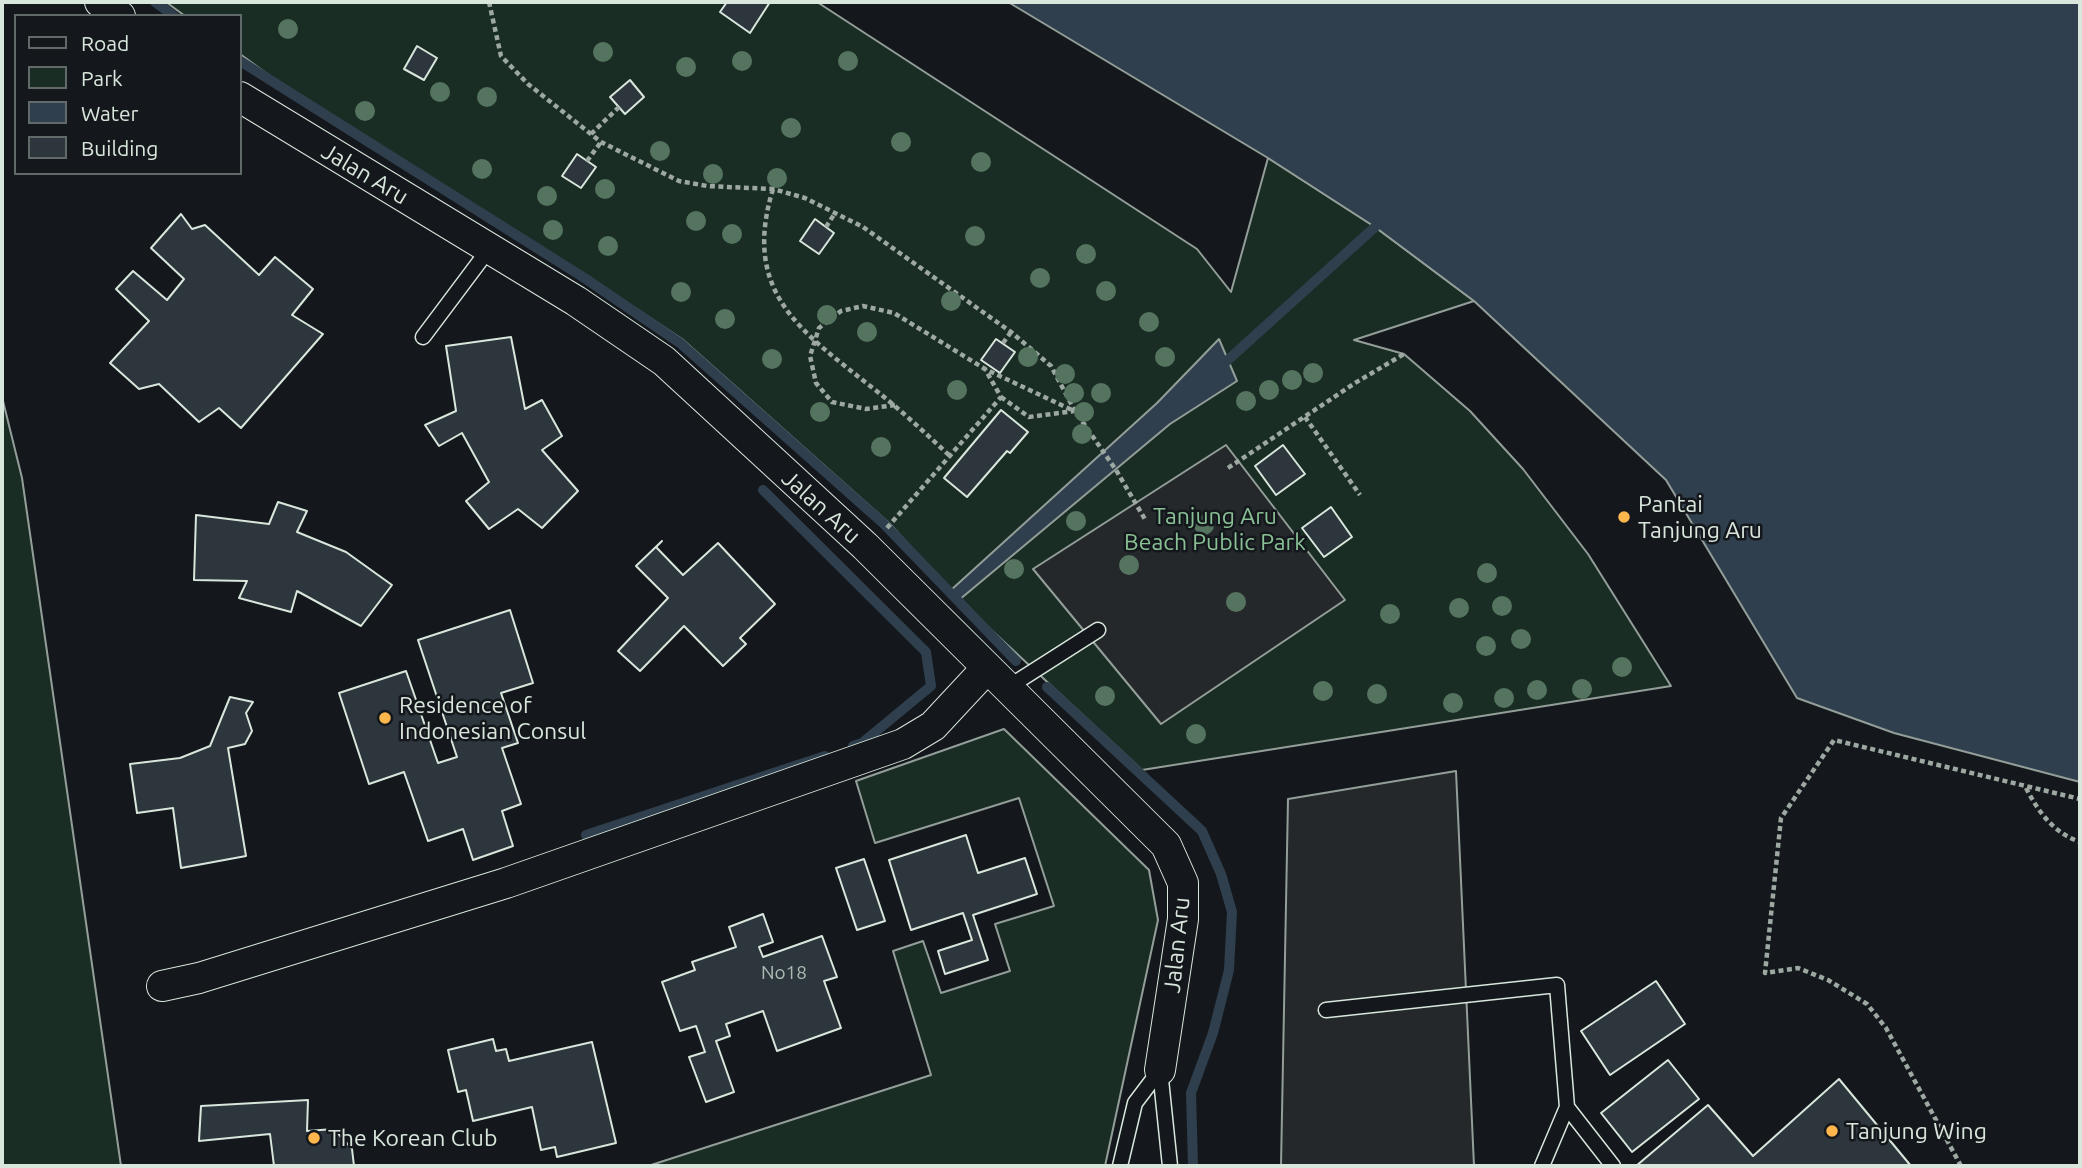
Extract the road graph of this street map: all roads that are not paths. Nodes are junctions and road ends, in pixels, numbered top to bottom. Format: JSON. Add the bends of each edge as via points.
{"nodes":[{"id":1,"x":100,"y":2,"type":"edge"},
{"id":2,"x":117,"y":14,"type":"edge"},
{"id":3,"x":242,"y":98,"type":"edge"},
{"id":4,"x":489,"y":249,"type":"junction"},
{"id":5,"x":423,"y":337,"type":"dead end"},
{"id":6,"x":1098,"y":630,"type":"dead end"},
{"id":7,"x":997,"y":678,"type":"junction"},
{"id":8,"x":162,"y":986,"type":"dead end"},
{"id":9,"x":1326,"y":1010,"type":"dead end"},
{"id":10,"x":1160,"y":1070,"type":"junction"},
{"id":11,"x":1567,"y":1107,"type":"junction"},
{"id":12,"x":1120,"y":1166,"type":"edge"},
{"id":13,"x":1170,"y":1166,"type":"edge"},
{"id":14,"x":1542,"y":1166,"type":"edge"},
{"id":15,"x":1613,"y":1166,"type":"edge"}],
"edges":[{"from":1,"to":2,"type":"street"},
{"from":3,"to":4,"type":"street","name":"Jalan Aru"},
{"from":4,"to":5,"type":"lane"},
{"from":4,"to":7,"type":"street","name":"Jalan Aru","via":[[576,301],[664,362],[865,547]]},
{"from":6,"to":7,"type":"lane"},
{"from":7,"to":8,"type":"street","via":[[903,744],[506,883]]},
{"from":7,"to":10,"type":"street","name":"Jalan Aru","via":[[1166,845],[1183,883],[1183,919]]},
{"from":9,"to":11,"type":"lane","via":[[1557,985]]},
{"from":10,"to":12,"type":"lane","name":"Jalan Aru","via":[[1135,1103]]},
{"from":10,"to":13,"type":"lane","name":"Jalan Aru"},
{"from":11,"to":14,"type":"lane"},
{"from":11,"to":15,"type":"lane"}]}
